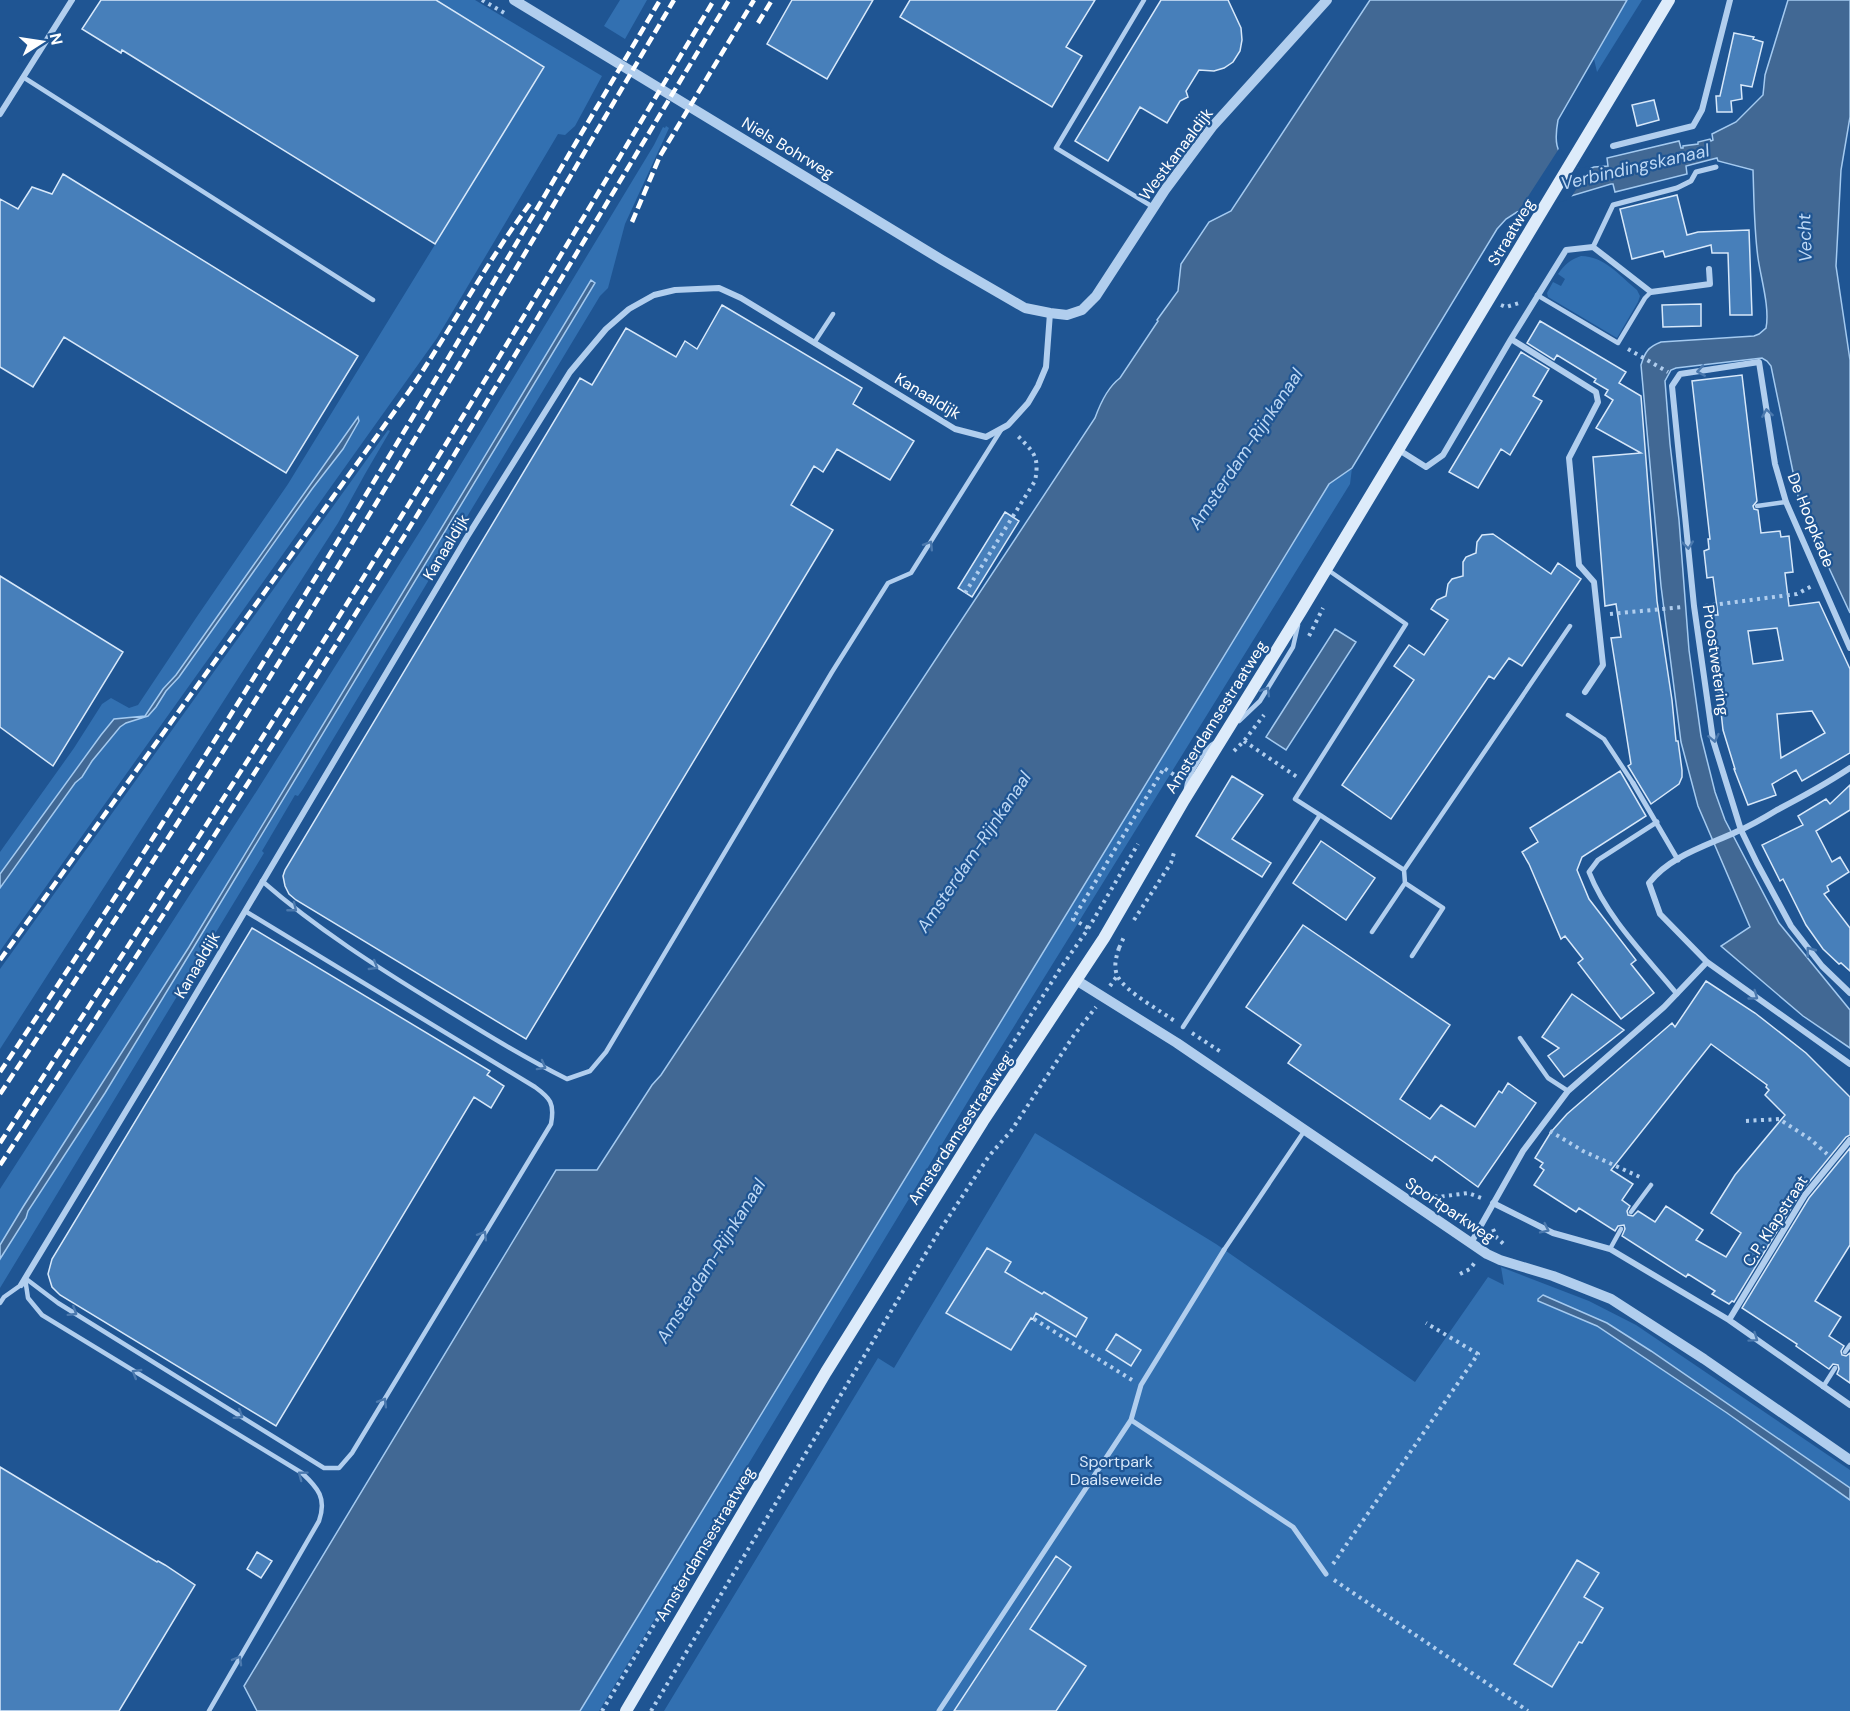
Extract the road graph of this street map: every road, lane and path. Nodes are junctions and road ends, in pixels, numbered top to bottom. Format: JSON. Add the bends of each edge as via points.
{"nodes":[{"id":1,"x":72,"y":0,"type":"edge"},
{"id":2,"x":514,"y":0,"type":"edge"},
{"id":3,"x":1144,"y":0,"type":"edge"},
{"id":4,"x":1326,"y":0,"type":"edge"},
{"id":5,"x":1670,"y":0,"type":"edge"},
{"id":6,"x":1730,"y":0,"type":"edge"},
{"id":7,"x":23,"y":77,"type":"junction"},
{"id":8,"x":0,"y":114,"type":"edge"},
{"id":9,"x":1612,"y":146,"type":"dead end"},
{"id":10,"x":1716,"y":167,"type":"dead end"},
{"id":11,"x":1154,"y":208,"type":"junction"},
{"id":12,"x":1593,"y":248,"type":"junction"},
{"id":13,"x":1709,"y":269,"type":"dead end"},
{"id":14,"x":1651,"y":292,"type":"junction"},
{"id":15,"x":1537,"y":295,"type":"junction"},
{"id":16,"x":374,"y":300,"type":"dead end"},
{"id":17,"x":1518,"y":303,"type":"dead end"},
{"id":18,"x":1506,"y":307,"type":"dead end"},
{"id":19,"x":832,"y":314,"type":"dead end"},
{"id":20,"x":1050,"y":314,"type":"junction"},
{"id":21,"x":1511,"y":339,"type":"junction"},
{"id":22,"x":814,"y":343,"type":"junction"},
{"id":23,"x":1641,"y":357,"type":"dead end"},
{"id":24,"x":1759,"y":362,"type":"joint"},
{"id":25,"x":1670,"y":373,"type":"dead end"},
{"id":26,"x":1005,"y":426,"type":"junction"},
{"id":27,"x":1398,"y":450,"type":"junction"},
{"id":28,"x":1786,"y":502,"type":"junction"},
{"id":29,"x":1757,"y":506,"type":"dead end"},
{"id":30,"x":1326,"y":568,"type":"junction"},
{"id":31,"x":965,"y":592,"type":"dead end"},
{"id":32,"x":1797,"y":594,"type":"dead end"},
{"id":33,"x":1689,"y":606,"type":"dead end"},
{"id":34,"x":1705,"y":606,"type":"dead end"},
{"id":35,"x":1598,"y":615,"type":"junction"},
{"id":36,"x":1570,"y":626,"type":"dead end"},
{"id":37,"x":1850,"y":648,"type":"edge"},
{"id":38,"x":1237,"y":682,"type":"dead end"},
{"id":39,"x":1586,"y":692,"type":"dead end"},
{"id":40,"x":1568,"y":715,"type":"dead end"},
{"id":41,"x":1201,"y":739,"type":"dead end"},
{"id":42,"x":1244,"y":741,"type":"dead end"},
{"id":43,"x":1184,"y":768,"type":"dead end"},
{"id":44,"x":1850,"y":768,"type":"edge"},
{"id":45,"x":1305,"y":782,"type":"junction"},
{"id":46,"x":1633,"y":783,"type":"joint"},
{"id":47,"x":1320,"y":815,"type":"junction"},
{"id":48,"x":1657,"y":822,"type":"junction"},
{"id":49,"x":1739,"y":831,"type":"junction"},
{"id":50,"x":1142,"y":838,"type":"dead end"},
{"id":51,"x":1678,"y":860,"type":"junction"},
{"id":52,"x":1404,"y":870,"type":"junction"},
{"id":53,"x":262,"y":881,"type":"junction"},
{"id":54,"x":1405,"y":883,"type":"junction"},
{"id":55,"x":244,"y":911,"type":"junction"},
{"id":56,"x":1088,"y":929,"type":"junction"},
{"id":57,"x":1372,"y":932,"type":"dead end"},
{"id":58,"x":1104,"y":938,"type":"junction"},
{"id":59,"x":1412,"y":956,"type":"dead end"},
{"id":60,"x":1707,"y":962,"type":"junction"},
{"id":61,"x":1117,"y":976,"type":"junction"},
{"id":62,"x":1076,"y":980,"type":"junction"},
{"id":63,"x":1850,"y":993,"type":"edge"},
{"id":64,"x":1677,"y":994,"type":"junction"},
{"id":65,"x":1103,"y":998,"type":"junction"},
{"id":66,"x":1183,"y":1027,"type":"junction"},
{"id":67,"x":1520,"y":1038,"type":"dead end"},
{"id":68,"x":1221,"y":1053,"type":"dead end"},
{"id":69,"x":1004,"y":1058,"type":"dead end"},
{"id":70,"x":1850,"y":1064,"type":"edge"},
{"id":71,"x":1568,"y":1091,"type":"junction"},
{"id":72,"x":1746,"y":1121,"type":"dead end"},
{"id":73,"x":1542,"y":1126,"type":"junction"},
{"id":74,"x":1305,"y":1130,"type":"junction"},
{"id":75,"x":1850,"y":1140,"type":"edge"},
{"id":76,"x":1834,"y":1160,"type":"junction"},
{"id":77,"x":1643,"y":1178,"type":"dead end"},
{"id":78,"x":1652,"y":1185,"type":"dead end"},
{"id":79,"x":1420,"y":1189,"type":"dead end"},
{"id":80,"x":1493,"y":1203,"type":"junction"},
{"id":81,"x":1631,"y":1212,"type":"dead end"},
{"id":82,"x":1622,"y":1228,"type":"dead end"},
{"id":83,"x":1471,"y":1243,"type":"junction"},
{"id":84,"x":1610,"y":1249,"type":"junction"},
{"id":85,"x":1224,"y":1250,"type":"joint"},
{"id":86,"x":25,"y":1278,"type":"junction"},
{"id":87,"x":21,"y":1286,"type":"joint"},
{"id":88,"x":0,"y":1303,"type":"edge"},
{"id":89,"x":1034,"y":1319,"type":"dead end"},
{"id":90,"x":1729,"y":1320,"type":"junction"},
{"id":91,"x":1426,"y":1323,"type":"dead end"},
{"id":92,"x":1850,"y":1345,"type":"edge"},
{"id":93,"x":1845,"y":1352,"type":"dead end"},
{"id":94,"x":1834,"y":1368,"type":"dead end"},
{"id":95,"x":1141,"y":1385,"type":"junction"},
{"id":96,"x":1822,"y":1387,"type":"junction"},
{"id":97,"x":1850,"y":1405,"type":"edge"},
{"id":98,"x":1131,"y":1420,"type":"junction"},
{"id":99,"x":1850,"y":1460,"type":"edge"},
{"id":100,"x":736,"y":1491,"type":"dead end"},
{"id":101,"x":1326,"y":1574,"type":"junction"},
{"id":102,"x":209,"y":1711,"type":"edge"},
{"id":103,"x":602,"y":1711,"type":"edge"},
{"id":104,"x":626,"y":1711,"type":"edge"},
{"id":105,"x":651,"y":1711,"type":"edge"},
{"id":106,"x":939,"y":1711,"type":"edge"},
{"id":107,"x":1528,"y":1711,"type":"edge"}],
"edges":[{"from":1,"to":7,"type":"street"},
{"from":2,"to":20,"type":"street","name":"Niels Bohrweg","via":[[1025,308]]},
{"from":3,"to":11,"type":"lane","via":[[1056,148]]},
{"from":4,"to":11,"type":"street","name":"Westkanaaldijk","via":[[1212,127]]},
{"from":5,"to":27,"type":"main road","name":"Straatweg"},
{"from":6,"to":9,"type":"street","via":[[1702,110],[1693,126]]},
{"from":7,"to":8,"type":"street"},
{"from":7,"to":16,"type":"lane"},
{"from":10,"to":12,"type":"street","via":[[1696,172],[1691,181],[1677,188],[1613,205]]},
{"from":11,"to":20,"type":"street","name":"Westkanaaldijk","via":[[1096,296],[1082,310],[1067,315]]},
{"from":12,"to":14,"type":"street"},
{"from":12,"to":15,"type":"street","via":[[1566,250]]},
{"from":13,"to":14,"type":"street","via":[[1710,284]]},
{"from":14,"to":15,"type":"lane","via":[[1618,343]]},
{"from":15,"to":21,"type":"street"},
{"from":17,"to":18,"type":"path"},
{"from":19,"to":22,"type":"lane"},
{"from":20,"to":26,"type":"street","via":[[1046,367],[1028,404]]},
{"from":21,"to":27,"type":"street","via":[[1443,454],[1426,467]]},
{"from":21,"to":35,"type":"street","via":[[1596,392],[1598,402],[1569,458],[1579,565],[1594,582]]},
{"from":22,"to":26,"type":"street","name":"Kanaaldijk","via":[[955,429],[986,437]]},
{"from":22,"to":53,"type":"street","name":"Kanaaldijk","via":[[719,288],[654,295],[629,309],[606,329],[553,398]]},
{"from":23,"to":25,"type":"path"},
{"from":28,"to":24,"type":"street","name":"De Hoopkade","one_way":true,"via":[[1775,464]]},
{"from":24,"to":49,"type":"street","name":"Proostwetering","one_way":true,"via":[[1680,374],[1672,386],[1694,606],[1713,740]]},
{"from":26,"to":31,"type":"path","via":[[1033,452],[1038,465],[1035,481]]},
{"from":53,"to":26,"type":"lane","one_way":true,"via":[[362,958],[498,1041],[567,1079],[590,1071],[606,1052],[888,583],[911,573]]},
{"from":27,"to":30,"type":"main road","name":"Straatweg"},
{"from":28,"to":29,"type":"lane"},
{"from":28,"to":37,"type":"street","name":"De Hoopkade"},
{"from":30,"to":45,"type":"lane","via":[[1406,624]]},
{"from":30,"to":58,"type":"main road","name":"Amsterdamsestraatweg"},
{"from":32,"to":34,"type":"path"},
{"from":33,"to":35,"type":"path"},
{"from":35,"to":39,"type":"street","via":[[1603,665]]},
{"from":36,"to":52,"type":"lane"},
{"from":38,"to":41,"type":"path"},
{"from":40,"to":46,"type":"lane","via":[[1604,739]]},
{"from":42,"to":45,"type":"path"},
{"from":43,"to":56,"type":"path","via":[[1180,778],[1164,768],[1073,919]]},
{"from":44,"to":49,"type":"street"},
{"from":45,"to":47,"type":"lane","via":[[1295,799]]},
{"from":46,"to":48,"type":"street"},
{"from":47,"to":52,"type":"lane"},
{"from":47,"to":66,"type":"lane"},
{"from":48,"to":51,"type":"street"},
{"from":48,"to":64,"type":"street","via":[[1598,860],[1589,872],[1622,927]]},
{"from":49,"to":51,"type":"street"},
{"from":63,"to":49,"type":"street","name":"Proostwetering","one_way":true,"via":[[1822,966],[1791,926]]},
{"from":50,"to":56,"type":"path"},
{"from":51,"to":60,"type":"street","via":[[1657,873],[1649,884],[1660,914]]},
{"from":52,"to":54,"type":"lane"},
{"from":53,"to":55,"type":"street","name":"Kanaaldijk"},
{"from":54,"to":57,"type":"lane"},
{"from":54,"to":59,"type":"lane","via":[[1443,908]]},
{"from":55,"to":86,"type":"street","name":"Kanaaldijk"},
{"from":86,"to":55,"type":"lane","one_way":true,"via":[[58,1303],[324,1468],[339,1468],[352,1453],[551,1124],[549,1098],[535,1087]]},
{"from":56,"to":58,"type":"path"},
{"from":56,"to":69,"type":"path"},
{"from":58,"to":61,"type":"path","via":[[1119,948]]},
{"from":58,"to":62,"type":"main road","name":"Amsterdamsestraatweg"},
{"from":60,"to":64,"type":"street"},
{"from":60,"to":70,"type":"street","one_way":true},
{"from":61,"to":65,"type":"path"},
{"from":61,"to":66,"type":"path","via":[[1126,987]]},
{"from":62,"to":65,"type":"street","name":"Sportparkweg"},
{"from":62,"to":104,"type":"main road","name":"Amsterdamsestraatweg","via":[[826,1372]]},
{"from":64,"to":71,"type":"street"},
{"from":65,"to":74,"type":"street","name":"Sportparkweg"},
{"from":65,"to":105,"type":"path","via":[[938,1233]]},
{"from":66,"to":68,"type":"path"},
{"from":67,"to":71,"type":"lane","via":[[1548,1078]]},
{"from":71,"to":73,"type":"street"},
{"from":72,"to":76,"type":"path","via":[[1779,1119]]},
{"from":73,"to":77,"type":"path","via":[[1583,1151]]},
{"from":73,"to":80,"type":"street"},
{"from":74,"to":83,"type":"street","name":"Sportparkweg"},
{"from":74,"to":85,"type":"lane"},
{"from":75,"to":76,"type":"street","name":"C.P. Klapstraat"},
{"from":76,"to":90,"type":"street","name":"C.P. Klapstraat","via":[[1805,1195]]},
{"from":78,"to":81,"type":"lane"},
{"from":79,"to":80,"type":"path","via":[[1429,1196],[1468,1193]]},
{"from":80,"to":83,"type":"street"},
{"from":80,"to":84,"type":"street","name":"Sportparkweg","one_way":true,"via":[[1553,1233]]},
{"from":82,"to":84,"type":"lane"},
{"from":83,"to":99,"type":"street","name":"Sportparkweg","via":[[1500,1260],[1611,1299]]},
{"from":84,"to":90,"type":"street","name":"Sportparkweg"},
{"from":85,"to":95,"type":"street"},
{"from":86,"to":87,"type":"street","name":"Kanaaldijk"},
{"from":102,"to":86,"type":"lane","one_way":true,"via":[[319,1521],[323,1508],[318,1488],[302,1473],[42,1315],[28,1298]]},
{"from":87,"to":88,"type":"lane"},
{"from":89,"to":95,"type":"path"},
{"from":90,"to":96,"type":"street","name":"Sportparkweg","one_way":true},
{"from":91,"to":101,"type":"path","via":[[1478,1354]]},
{"from":92,"to":93,"type":"lane"},
{"from":94,"to":96,"type":"lane"},
{"from":95,"to":98,"type":"street"},
{"from":96,"to":97,"type":"street","name":"Sportparkweg"},
{"from":98,"to":101,"type":"street","via":[[1293,1527]]},
{"from":98,"to":106,"type":"street"},
{"from":100,"to":103,"type":"path"},
{"from":101,"to":107,"type":"path"}]}
